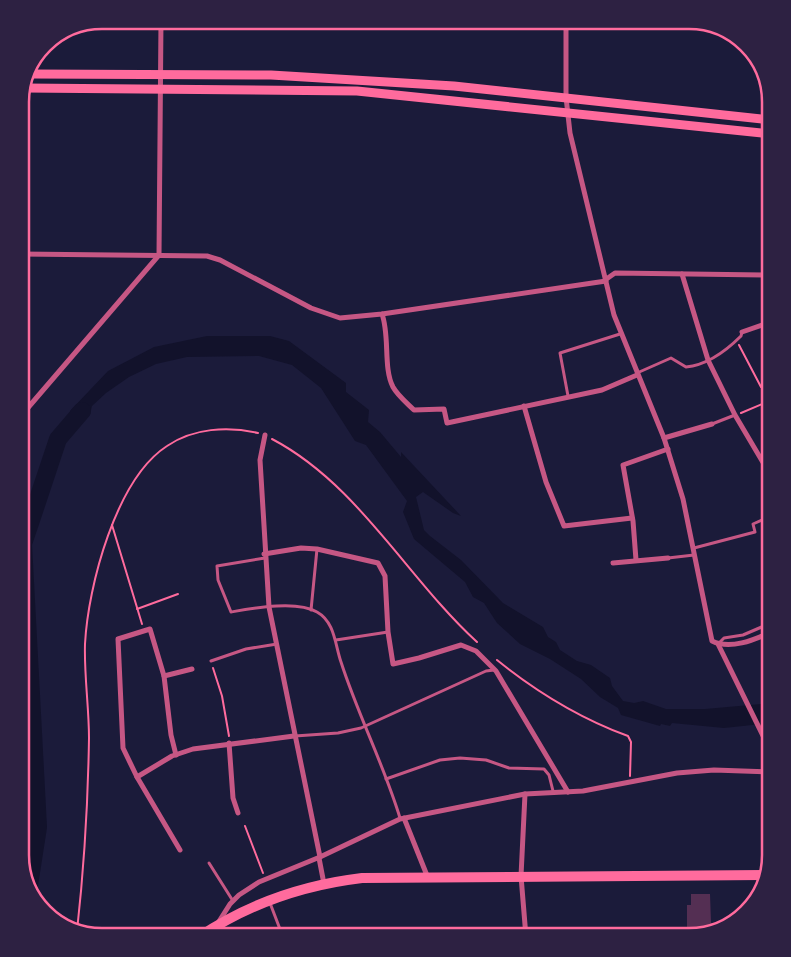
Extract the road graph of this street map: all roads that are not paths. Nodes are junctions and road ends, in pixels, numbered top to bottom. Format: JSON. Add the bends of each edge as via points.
{"nodes":[{"id":1,"x":161,"y":29,"type":"edge"},
{"id":2,"x":566,"y":29,"type":"edge"},
{"id":3,"x":34,"y":74,"type":"edge"},
{"id":4,"x":161,"y":75,"type":"junction"},
{"id":5,"x":30,"y":88,"type":"edge"},
{"id":6,"x":161,"y":88,"type":"junction"},
{"id":7,"x":566,"y":97,"type":"junction"},
{"id":8,"x":567,"y":114,"type":"junction"},
{"id":9,"x":762,"y":119,"type":"edge"},
{"id":10,"x":762,"y":133,"type":"edge"},
{"id":11,"x":29,"y":254,"type":"edge"},
{"id":12,"x":159,"y":255,"type":"junction"},
{"id":13,"x":682,"y":274,"type":"junction"},
{"id":14,"x":762,"y":275,"type":"edge"},
{"id":15,"x":606,"y":280,"type":"junction"},
{"id":16,"x":382,"y":314,"type":"junction"},
{"id":17,"x":762,"y":325,"type":"edge"},
{"id":18,"x":742,"y":332,"type":"joint"},
{"id":19,"x":620,"y":334,"type":"junction"},
{"id":20,"x":708,"y":360,"type":"junction"},
{"id":21,"x":636,"y":374,"type":"junction"},
{"id":22,"x":568,"y":396,"type":"junction"},
{"id":23,"x":524,"y":406,"type":"junction"},
{"id":24,"x":29,"y":407,"type":"edge"},
{"id":25,"x":734,"y":415,"type":"junction"},
{"id":26,"x":712,"y":424,"type":"joint"},
{"id":27,"x":265,"y":435,"type":"road end"},
{"id":28,"x":664,"y":438,"type":"junction"},
{"id":29,"x":668,"y":449,"type":"junction"},
{"id":30,"x":762,"y":461,"type":"edge"},
{"id":31,"x":632,"y":518,"type":"junction"},
{"id":32,"x":762,"y":520,"type":"edge"},
{"id":33,"x":694,"y":548,"type":"junction"},
{"id":34,"x":317,"y":549,"type":"junction"},
{"id":35,"x":695,"y":555,"type":"junction"},
{"id":36,"x":264,"y":556,"type":"junction"},
{"id":37,"x":668,"y":558,"type":"joint"},
{"id":38,"x":636,"y":560,"type":"junction"},
{"id":39,"x":613,"y":563,"type":"dead end"},
{"id":40,"x":269,"y":606,"type":"junction"},
{"id":41,"x":311,"y":610,"type":"junction"},
{"id":42,"x":762,"y":627,"type":"edge"},
{"id":43,"x":388,"y":632,"type":"junction"},
{"id":44,"x":762,"y":636,"type":"edge"},
{"id":45,"x":336,"y":640,"type":"junction"},
{"id":46,"x":277,"y":644,"type":"junction"},
{"id":47,"x":718,"y":644,"type":"junction"},
{"id":48,"x":211,"y":661,"type":"road end"},
{"id":49,"x":192,"y":669,"type":"dead end"},
{"id":50,"x":494,"y":670,"type":"junction"},
{"id":51,"x":164,"y":676,"type":"junction"},
{"id":52,"x":365,"y":725,"type":"junction"},
{"id":53,"x":762,"y":731,"type":"edge"},
{"id":54,"x":294,"y":736,"type":"junction"},
{"id":55,"x":230,"y":743,"type":"junction"},
{"id":56,"x":176,"y":755,"type":"junction"},
{"id":57,"x":762,"y":772,"type":"edge"},
{"id":58,"x":137,"y":777,"type":"junction"},
{"id":59,"x":386,"y":780,"type":"junction"},
{"id":60,"x":553,"y":791,"type":"junction"},
{"id":61,"x":568,"y":792,"type":"junction"},
{"id":62,"x":525,"y":794,"type":"junction"},
{"id":63,"x":238,"y":813,"type":"dead end"},
{"id":64,"x":402,"y":819,"type":"junction"},
{"id":65,"x":180,"y":850,"type":"dead end"},
{"id":66,"x":319,"y":857,"type":"junction"},
{"id":67,"x":209,"y":863,"type":"dead end"},
{"id":68,"x":759,"y":875,"type":"edge"},
{"id":69,"x":520,"y":876,"type":"junction"},
{"id":70,"x":428,"y":878,"type":"junction"},
{"id":71,"x":324,"y":884,"type":"junction"},
{"id":72,"x":269,"y":900,"type":"junction"},
{"id":73,"x":233,"y":901,"type":"junction"},
{"id":74,"x":217,"y":925,"type":"junction"},
{"id":75,"x":212,"y":928,"type":"edge"},
{"id":76,"x":280,"y":928,"type":"edge"},
{"id":77,"x":525,"y":928,"type":"edge"}],
"edges":[{"from":1,"to":4,"type":"street"},
{"from":2,"to":7,"type":"street"},
{"from":3,"to":4,"type":"main road"},
{"from":4,"to":6,"type":"street"},
{"from":4,"to":7,"type":"main road","via":[[271,75],[454,86]]},
{"from":5,"to":6,"type":"main road"},
{"from":6,"to":8,"type":"main road","via":[[356,91]]},
{"from":6,"to":12,"type":"street"},
{"from":7,"to":8,"type":"street"},
{"from":7,"to":9,"type":"main road"},
{"from":8,"to":10,"type":"main road"},
{"from":8,"to":15,"type":"street"},
{"from":11,"to":12,"type":"street"},
{"from":12,"to":16,"type":"street","via":[[220,260],[334,317]]},
{"from":12,"to":24,"type":"street"},
{"from":13,"to":14,"type":"street"},
{"from":13,"to":15,"type":"street","via":[[615,273]]},
{"from":13,"to":20,"type":"street"},
{"from":15,"to":16,"type":"street"},
{"from":15,"to":19,"type":"street"},
{"from":16,"to":23,"type":"street","via":[[386,325],[390,380],[414,410],[444,409],[447,423]]},
{"from":17,"to":18,"type":"street"},
{"from":18,"to":20,"type":"lane","via":[[726,350]]},
{"from":19,"to":21,"type":"street"},
{"from":19,"to":22,"type":"lane","via":[[560,353]]},
{"from":20,"to":21,"type":"lane","via":[[686,367],[671,358]]},
{"from":20,"to":25,"type":"street"},
{"from":21,"to":22,"type":"street","via":[[602,390]]},
{"from":21,"to":28,"type":"street"},
{"from":22,"to":23,"type":"street"},
{"from":23,"to":31,"type":"street","via":[[546,482],[564,526]]},
{"from":25,"to":26,"type":"lane"},
{"from":25,"to":30,"type":"street"},
{"from":26,"to":28,"type":"street"},
{"from":27,"to":36,"type":"street","via":[[260,455]]},
{"from":28,"to":29,"type":"street"},
{"from":29,"to":31,"type":"street","via":[[623,465]]},
{"from":29,"to":33,"type":"street"},
{"from":31,"to":38,"type":"street"},
{"from":32,"to":33,"type":"lane","via":[[753,524],[755,532]]},
{"from":33,"to":35,"type":"street"},
{"from":34,"to":36,"type":"street","via":[[301,548]]},
{"from":34,"to":41,"type":"lane"},
{"from":34,"to":43,"type":"street","via":[[369,560],[381,566],[385,576]]},
{"from":35,"to":37,"type":"lane"},
{"from":35,"to":47,"type":"street","via":[[712,641]]},
{"from":36,"to":40,"type":"street"},
{"from":36,"to":40,"type":"lane","via":[[217,566],[218,580],[231,612]]},
{"from":37,"to":38,"type":"street"},
{"from":38,"to":39,"type":"street"},
{"from":40,"to":41,"type":"lane"},
{"from":40,"to":46,"type":"street"},
{"from":41,"to":45,"type":"lane","via":[[327,621]]},
{"from":42,"to":47,"type":"lane","via":[[724,638]]},
{"from":43,"to":45,"type":"lane"},
{"from":43,"to":50,"type":"street","via":[[393,664],[462,645],[476,651]]},
{"from":44,"to":47,"type":"street","via":[[736,644]]},
{"from":45,"to":52,"type":"lane","via":[[351,694]]},
{"from":46,"to":48,"type":"lane","via":[[246,649]]},
{"from":46,"to":54,"type":"street"},
{"from":47,"to":53,"type":"street"},
{"from":49,"to":51,"type":"street"},
{"from":50,"to":52,"type":"lane"},
{"from":50,"to":61,"type":"street"},
{"from":51,"to":56,"type":"street"},
{"from":51,"to":58,"type":"street","via":[[150,629],[118,639],[123,748]]},
{"from":52,"to":54,"type":"lane","via":[[338,733]]},
{"from":52,"to":59,"type":"lane"},
{"from":54,"to":55,"type":"street"},
{"from":54,"to":66,"type":"street"},
{"from":55,"to":56,"type":"street"},
{"from":55,"to":63,"type":"street","via":[[233,798]]},
{"from":56,"to":58,"type":"street"},
{"from":57,"to":61,"type":"street","via":[[677,773]]},
{"from":58,"to":65,"type":"street"},
{"from":59,"to":60,"type":"lane","via":[[440,760],[470,758],[509,768],[544,769]]},
{"from":59,"to":64,"type":"lane"},
{"from":60,"to":61,"type":"street"},
{"from":60,"to":62,"type":"street"},
{"from":62,"to":64,"type":"street"},
{"from":62,"to":69,"type":"street"},
{"from":64,"to":66,"type":"street"},
{"from":64,"to":70,"type":"street"},
{"from":66,"to":71,"type":"street"},
{"from":66,"to":73,"type":"street","via":[[265,879]]},
{"from":67,"to":73,"type":"lane"},
{"from":68,"to":69,"type":"highway"},
{"from":69,"to":70,"type":"highway"},
{"from":69,"to":77,"type":"street"},
{"from":70,"to":71,"type":"highway","via":[[362,878]]},
{"from":71,"to":72,"type":"highway"},
{"from":72,"to":74,"type":"highway"},
{"from":72,"to":76,"type":"lane"},
{"from":73,"to":74,"type":"street"},
{"from":74,"to":75,"type":"highway"}]}
